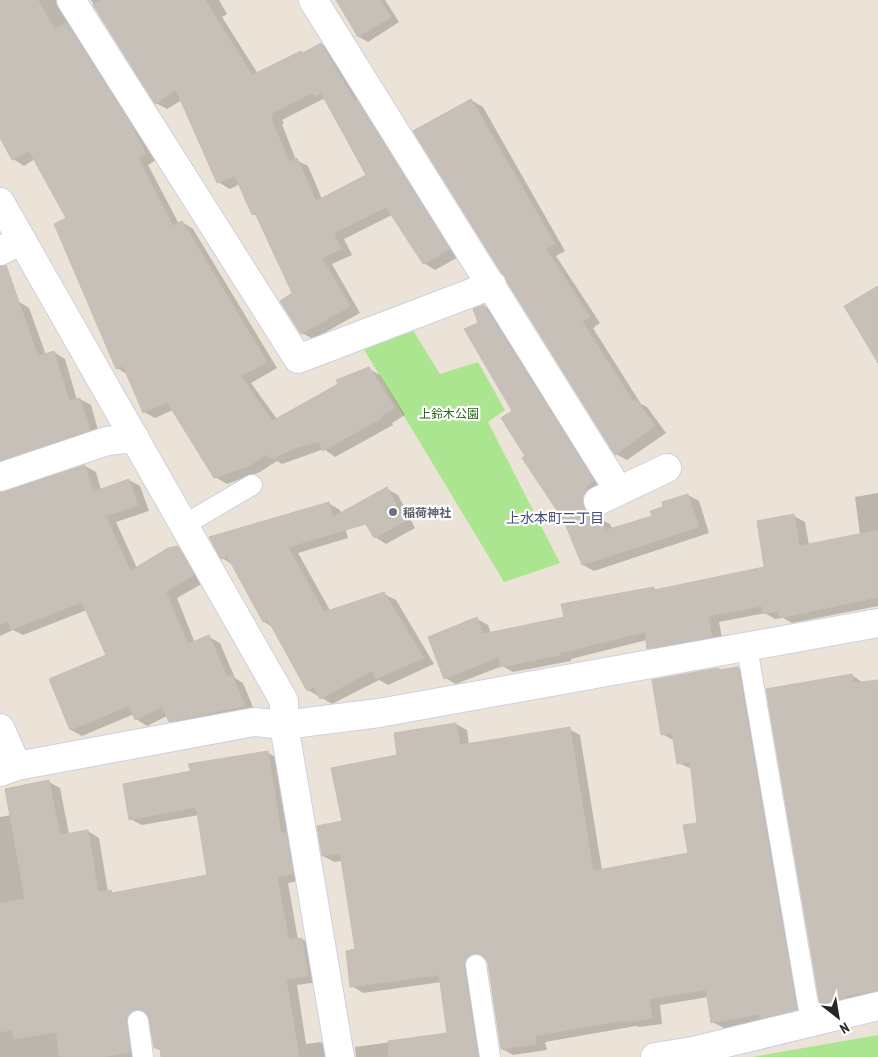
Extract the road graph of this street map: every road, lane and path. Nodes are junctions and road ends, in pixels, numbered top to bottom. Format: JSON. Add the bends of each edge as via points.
{"nodes":[{"id":1,"x":71,"y":0,"type":"edge"},
{"id":2,"x":313,"y":0,"type":"edge"},
{"id":3,"x":0,"y":202,"type":"edge"},
{"id":4,"x":11,"y":246,"type":"edge"},
{"id":5,"x":492,"y":285,"type":"junction"},
{"id":6,"x":135,"y":438,"type":"junction"},
{"id":7,"x":667,"y":468,"type":"dead end"},
{"id":8,"x":0,"y":477,"type":"edge"},
{"id":9,"x":252,"y":485,"type":"dead end"},
{"id":10,"x":184,"y":525,"type":"junction"},
{"id":11,"x":878,"y":624,"type":"edge"},
{"id":12,"x":747,"y":647,"type":"junction"},
{"id":13,"x":284,"y":725,"type":"junction"},
{"id":14,"x":0,"y":728,"type":"edge"},
{"id":15,"x":8,"y":769,"type":"edge"},
{"id":16,"x":476,"y":965,"type":"dead end"},
{"id":17,"x":878,"y":1006,"type":"edge"},
{"id":18,"x":138,"y":1021,"type":"dead end"},
{"id":19,"x":811,"y":1022,"type":"junction"},
{"id":20,"x":143,"y":1057,"type":"edge"},
{"id":21,"x":340,"y":1057,"type":"edge"},
{"id":22,"x":490,"y":1057,"type":"edge"},
{"id":23,"x":655,"y":1057,"type":"edge"}],
"edges":[{"from":1,"to":5,"type":"street","via":[[298,359]]},
{"from":2,"to":5,"type":"street"},
{"from":3,"to":4,"type":"street"},
{"from":4,"to":6,"type":"street"},
{"from":5,"to":7,"type":"street","via":[[609,496]]},
{"from":6,"to":8,"type":"street","via":[[108,441]]},
{"from":6,"to":10,"type":"street"},
{"from":9,"to":10,"type":"lane"},
{"from":10,"to":13,"type":"street","via":[[284,701]]},
{"from":11,"to":12,"type":"street"},
{"from":12,"to":13,"type":"street","via":[[379,714]]},
{"from":12,"to":19,"type":"lane"},
{"from":13,"to":15,"type":"street","via":[[254,722]]},
{"from":13,"to":21,"type":"street"},
{"from":14,"to":15,"type":"street"},
{"from":16,"to":22,"type":"lane"},
{"from":17,"to":19,"type":"street"},
{"from":18,"to":20,"type":"lane"},
{"from":19,"to":23,"type":"street"}]}
